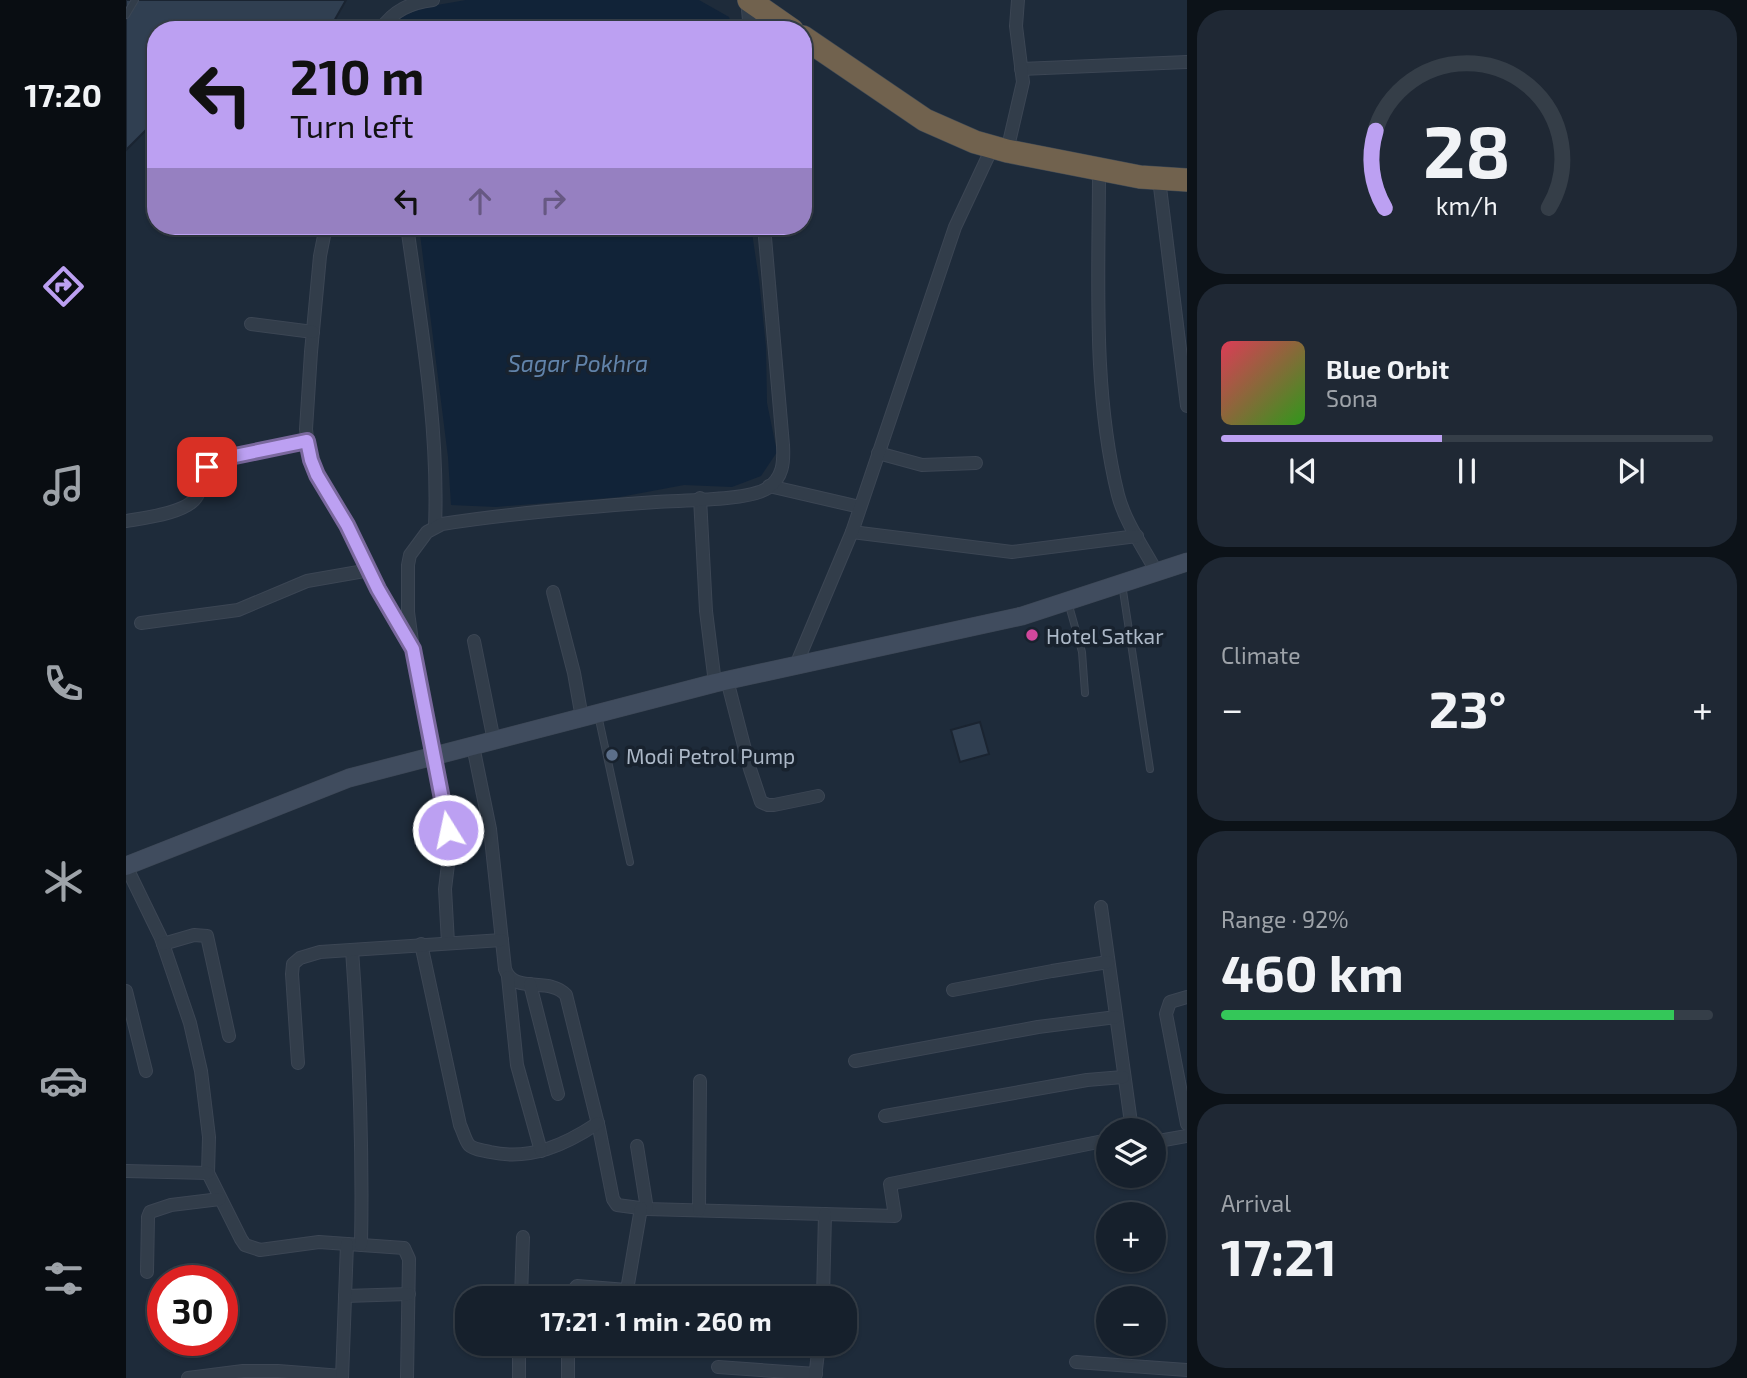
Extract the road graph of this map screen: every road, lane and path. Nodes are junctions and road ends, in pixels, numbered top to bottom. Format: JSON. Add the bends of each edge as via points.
{"nodes":[{"id":1,"x":135,"y":0,"type":"edge"},
{"id":2,"x":433,"y":0,"type":"edge"},
{"id":3,"x":1018,"y":0,"type":"edge"},
{"id":4,"x":759,"y":5,"type":"edge"},
{"id":5,"x":126,"y":15,"type":"edge"},
{"id":6,"x":390,"y":21,"type":"edge"},
{"id":7,"x":780,"y":21,"type":"edge"},
{"id":8,"x":812,"y":43,"type":"edge"},
{"id":9,"x":1187,"y":62,"type":"edge"},
{"id":10,"x":1021,"y":69,"type":"junction"},
{"id":11,"x":1000,"y":150,"type":"junction"},
{"id":12,"x":1099,"y":170,"type":"junction"},
{"id":13,"x":1159,"y":178,"type":"junction"},
{"id":14,"x":1187,"y":180,"type":"edge"},
{"id":15,"x":324,"y":235,"type":"edge"},
{"id":16,"x":408,"y":235,"type":"edge"},
{"id":17,"x":765,"y":235,"type":"edge"},
{"id":18,"x":251,"y":324,"type":"dead end"},
{"id":19,"x":313,"y":332,"type":"junction"},
{"id":20,"x":1187,"y":406,"type":"edge"},
{"id":21,"x":307,"y":441,"type":"junction"},
{"id":22,"x":878,"y":453,"type":"junction"},
{"id":23,"x":976,"y":463,"type":"dead end"},
{"id":24,"x":769,"y":486,"type":"junction"},
{"id":25,"x":700,"y":498,"type":"junction"},
{"id":26,"x":860,"y":507,"type":"junction"},
{"id":27,"x":126,"y":522,"type":"edge"},
{"id":28,"x":435,"y":527,"type":"junction"},
{"id":29,"x":852,"y":532,"type":"junction"},
{"id":30,"x":1137,"y":536,"type":"junction"},
{"id":31,"x":1187,"y":562,"type":"edge"},
{"id":32,"x":370,"y":570,"type":"junction"},
{"id":33,"x":1156,"y":571,"type":"junction"},
{"id":34,"x":1122,"y":582,"type":"junction"},
{"id":35,"x":553,"y":592,"type":"dead end"},
{"id":36,"x":1068,"y":600,"type":"junction"},
{"id":37,"x":141,"y":623,"type":"dead end"},
{"id":38,"x":474,"y":641,"type":"dead end"},
{"id":39,"x":413,"y":649,"type":"junction"},
{"id":40,"x":796,"y":665,"type":"junction"},
{"id":41,"x":721,"y":681,"type":"junction"},
{"id":42,"x":1084,"y":693,"type":"dead end"},
{"id":43,"x":590,"y":716,"type":"junction"},
{"id":44,"x":494,"y":741,"type":"junction"},
{"id":45,"x":473,"y":746,"type":"junction"},
{"id":46,"x":435,"y":756,"type":"junction"},
{"id":47,"x":1150,"y":769,"type":"dead end"},
{"id":48,"x":818,"y":796,"type":"dead end"},
{"id":49,"x":630,"y":862,"type":"dead end"},
{"id":50,"x":126,"y":866,"type":"edge"},
{"id":51,"x":1101,"y":907,"type":"dead end"},
{"id":52,"x":502,"y":940,"type":"junction"},
{"id":53,"x":448,"y":943,"type":"junction"},
{"id":54,"x":163,"y":944,"type":"junction"},
{"id":55,"x":421,"y":944,"type":"junction"},
{"id":56,"x":352,"y":950,"type":"junction"},
{"id":57,"x":1108,"y":962,"type":"junction"},
{"id":58,"x":508,"y":977,"type":"junction"},
{"id":59,"x":530,"y":984,"type":"junction"},
{"id":60,"x":953,"y":990,"type":"dead end"},
{"id":61,"x":126,"y":991,"type":"edge"},
{"id":62,"x":1187,"y":997,"type":"edge"},
{"id":63,"x":1116,"y":1017,"type":"junction"},
{"id":64,"x":229,"y":1036,"type":"dead end"},
{"id":65,"x":855,"y":1061,"type":"dead end"},
{"id":66,"x":298,"y":1063,"type":"dead end"},
{"id":67,"x":146,"y":1071,"type":"dead end"},
{"id":68,"x":1123,"y":1077,"type":"junction"},
{"id":69,"x":699,"y":1082,"type":"dead end"},
{"id":70,"x":558,"y":1094,"type":"dead end"},
{"id":71,"x":885,"y":1116,"type":"dead end"},
{"id":72,"x":1130,"y":1118,"type":"edge"},
{"id":73,"x":1187,"y":1124,"type":"edge"},
{"id":74,"x":599,"y":1129,"type":"junction"},
{"id":75,"x":1187,"y":1136,"type":"edge"},
{"id":76,"x":1166,"y":1140,"type":"edge"},
{"id":77,"x":1096,"y":1142,"type":"edge"},
{"id":78,"x":637,"y":1146,"type":"dead end"},
{"id":79,"x":541,"y":1152,"type":"junction"},
{"id":80,"x":126,"y":1171,"type":"edge"},
{"id":81,"x":208,"y":1173,"type":"junction"},
{"id":82,"x":220,"y":1199,"type":"junction"},
{"id":83,"x":644,"y":1209,"type":"junction"},
{"id":84,"x":699,"y":1210,"type":"junction"},
{"id":85,"x":825,"y":1214,"type":"junction"},
{"id":86,"x":523,"y":1237,"type":"dead end"},
{"id":87,"x":347,"y":1244,"type":"junction"},
{"id":88,"x":361,"y":1245,"type":"junction"},
{"id":89,"x":147,"y":1265,"type":"edge"},
{"id":90,"x":521,"y":1286,"type":"edge"},
{"id":91,"x":628,"y":1286,"type":"edge"},
{"id":92,"x":823,"y":1286,"type":"edge"},
{"id":93,"x":410,"y":1294,"type":"junction"},
{"id":94,"x":345,"y":1296,"type":"junction"},
{"id":95,"x":519,"y":1356,"type":"edge"},
{"id":96,"x":568,"y":1356,"type":"edge"},
{"id":97,"x":818,"y":1356,"type":"edge"},
{"id":98,"x":1076,"y":1362,"type":"dead end"},
{"id":99,"x":718,"y":1367,"type":"dead end"},
{"id":100,"x":1187,"y":1370,"type":"edge"},
{"id":101,"x":816,"y":1376,"type":"edge"},
{"id":102,"x":342,"y":1377,"type":"edge"},
{"id":103,"x":188,"y":1378,"type":"edge"},
{"id":104,"x":407,"y":1378,"type":"edge"},
{"id":105,"x":519,"y":1378,"type":"edge"},
{"id":106,"x":568,"y":1378,"type":"edge"}],
"edges":[{"from":1,"to":5,"type":"lane"},
{"from":2,"to":6,"type":"street","via":[[404,7]]},
{"from":3,"to":10,"type":"street"},
{"from":4,"to":7,"type":"highway"},
{"from":8,"to":11,"type":"highway","via":[[925,120]]},
{"from":9,"to":10,"type":"street"},
{"from":10,"to":11,"type":"street","via":[[1022,93]]},
{"from":11,"to":12,"type":"highway"},
{"from":11,"to":22,"type":"street","via":[[955,227]]},
{"from":12,"to":13,"type":"highway"},
{"from":12,"to":30,"type":"street","via":[[1103,400],[1118,497]]},
{"from":13,"to":14,"type":"highway"},
{"from":13,"to":20,"type":"street"},
{"from":15,"to":19,"type":"street"},
{"from":16,"to":28,"type":"street","via":[[436,459]]},
{"from":17,"to":24,"type":"street","via":[[784,452],[781,474]]},
{"from":18,"to":19,"type":"street"},
{"from":19,"to":21,"type":"street"},
{"from":21,"to":27,"type":"street","via":[[214,462],[207,467],[193,502],[180,510]]},
{"from":21,"to":32,"type":"street","via":[[317,475]]},
{"from":22,"to":23,"type":"street","via":[[922,465]]},
{"from":22,"to":26,"type":"street"},
{"from":24,"to":25,"type":"street","via":[[748,495]]},
{"from":24,"to":26,"type":"street"},
{"from":25,"to":28,"type":"street"},
{"from":25,"to":41,"type":"street","via":[[706,611]]},
{"from":26,"to":29,"type":"street"},
{"from":28,"to":39,"type":"street","via":[[416,545],[408,565]]},
{"from":29,"to":30,"type":"street","via":[[1012,552]]},
{"from":29,"to":40,"type":"street"},
{"from":30,"to":33,"type":"street"},
{"from":31,"to":33,"type":"street"},
{"from":32,"to":37,"type":"street","via":[[307,581],[238,610]]},
{"from":32,"to":39,"type":"street"},
{"from":33,"to":34,"type":"street"},
{"from":34,"to":36,"type":"street"},
{"from":34,"to":47,"type":"lane"},
{"from":35,"to":43,"type":"street"},
{"from":36,"to":40,"type":"street","via":[[1022,615]]},
{"from":36,"to":42,"type":"lane","via":[[1082,652]]},
{"from":38,"to":44,"type":"street"},
{"from":39,"to":46,"type":"street"},
{"from":40,"to":41,"type":"street"},
{"from":41,"to":43,"type":"street"},
{"from":41,"to":48,"type":"street","via":[[761,802],[774,805]]},
{"from":43,"to":44,"type":"street"},
{"from":43,"to":49,"type":"lane"},
{"from":44,"to":45,"type":"street"},
{"from":45,"to":46,"type":"street"},
{"from":45,"to":52,"type":"street","via":[[490,829]]},
{"from":46,"to":50,"type":"street","via":[[349,778]]},
{"from":46,"to":53,"type":"street","via":[[450,848],[445,889]]},
{"from":50,"to":54,"type":"street"},
{"from":51,"to":57,"type":"street"},
{"from":52,"to":53,"type":"street"},
{"from":52,"to":58,"type":"street"},
{"from":53,"to":55,"type":"street"},
{"from":54,"to":64,"type":"street","via":[[207,936]]},
{"from":54,"to":81,"type":"street","via":[[201,1071]]},
{"from":55,"to":56,"type":"street"},
{"from":55,"to":79,"type":"street","via":[[460,1125],[468,1143],[505,1155]]},
{"from":56,"to":66,"type":"street","via":[[309,954],[293,964]]},
{"from":56,"to":88,"type":"street","via":[[358,1031]]},
{"from":57,"to":60,"type":"street"},
{"from":57,"to":63,"type":"street"},
{"from":58,"to":59,"type":"street"},
{"from":58,"to":79,"type":"street","via":[[517,1065]]},
{"from":59,"to":70,"type":"street"},
{"from":59,"to":74,"type":"street","via":[[553,986],[566,995]]},
{"from":61,"to":67,"type":"street"},
{"from":62,"to":73,"type":"street","via":[[1170,1002],[1166,1014]]},
{"from":63,"to":65,"type":"street"},
{"from":63,"to":68,"type":"street"},
{"from":68,"to":71,"type":"street"},
{"from":68,"to":72,"type":"street"},
{"from":69,"to":84,"type":"street"},
{"from":74,"to":79,"type":"street"},
{"from":74,"to":83,"type":"street","via":[[613,1199],[617,1205]]},
{"from":75,"to":76,"type":"street"},
{"from":77,"to":85,"type":"street","via":[[890,1184],[895,1216]]},
{"from":78,"to":83,"type":"street"},
{"from":80,"to":81,"type":"street"},
{"from":81,"to":82,"type":"street"},
{"from":82,"to":87,"type":"street","via":[[241,1239],[253,1249]]},
{"from":82,"to":89,"type":"street","via":[[150,1212]]},
{"from":83,"to":84,"type":"street"},
{"from":83,"to":91,"type":"street"},
{"from":84,"to":85,"type":"street"},
{"from":85,"to":92,"type":"street"},
{"from":86,"to":90,"type":"street"},
{"from":87,"to":88,"type":"street"},
{"from":87,"to":94,"type":"street"},
{"from":88,"to":93,"type":"street","via":[[404,1248],[409,1259]]},
{"from":93,"to":94,"type":"street"},
{"from":93,"to":104,"type":"street"},
{"from":94,"to":102,"type":"street"},
{"from":95,"to":105,"type":"street"},
{"from":96,"to":106,"type":"street"},
{"from":97,"to":101,"type":"street"},
{"from":98,"to":100,"type":"street"},
{"from":99,"to":101,"type":"street"},
{"from":102,"to":103,"type":"street","via":[[278,1370]]}]}
